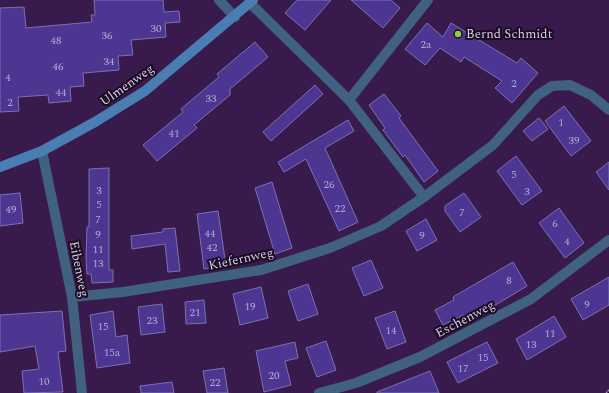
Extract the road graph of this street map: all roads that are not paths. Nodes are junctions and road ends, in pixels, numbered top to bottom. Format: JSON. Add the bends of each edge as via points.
{"nodes":[{"id":1,"x":219,"y":0,"type":"edge"},
{"id":2,"x":428,"y":0,"type":"edge"},
{"id":3,"x":252,"y":2,"type":"edge"},
{"id":4,"x":235,"y":17,"type":"junction"},
{"id":5,"x":349,"y":100,"type":"junction"},
{"id":6,"x":609,"y":110,"type":"edge"},
{"id":7,"x":42,"y":151,"type":"junction"},
{"id":8,"x":0,"y":167,"type":"edge"},
{"id":9,"x":424,"y":197,"type":"junction"},
{"id":10,"x":609,"y":240,"type":"edge"},
{"id":11,"x":72,"y":297,"type":"junction"},
{"id":12,"x":82,"y":393,"type":"edge"},
{"id":13,"x":319,"y":393,"type":"edge"}],
"edges":[{"from":1,"to":4,"type":"street"},
{"from":2,"to":5,"type":"street"},
{"from":3,"to":4,"type":"street","name":"Ulmenweg"},
{"from":3,"to":5,"type":"street"},
{"from":4,"to":7,"type":"street","name":"Ulmenweg","via":[[145,91],[96,122]]},
{"from":5,"to":9,"type":"street"},
{"from":6,"to":9,"type":"street","name":"Kiefernweg","via":[[591,95],[570,85],[552,86],[538,95],[493,145]]},
{"from":7,"to":8,"type":"street","name":"Ulmenweg"},
{"from":7,"to":11,"type":"street","name":"Eibenweg"},
{"from":9,"to":11,"type":"street","name":"Kiefernweg","via":[[381,226],[330,248],[261,270],[123,292]]},
{"from":10,"to":13,"type":"street","name":"Eschenweg","via":[[531,299],[420,357],[356,383]]},
{"from":11,"to":12,"type":"street","name":"Eibenweg"}]}
